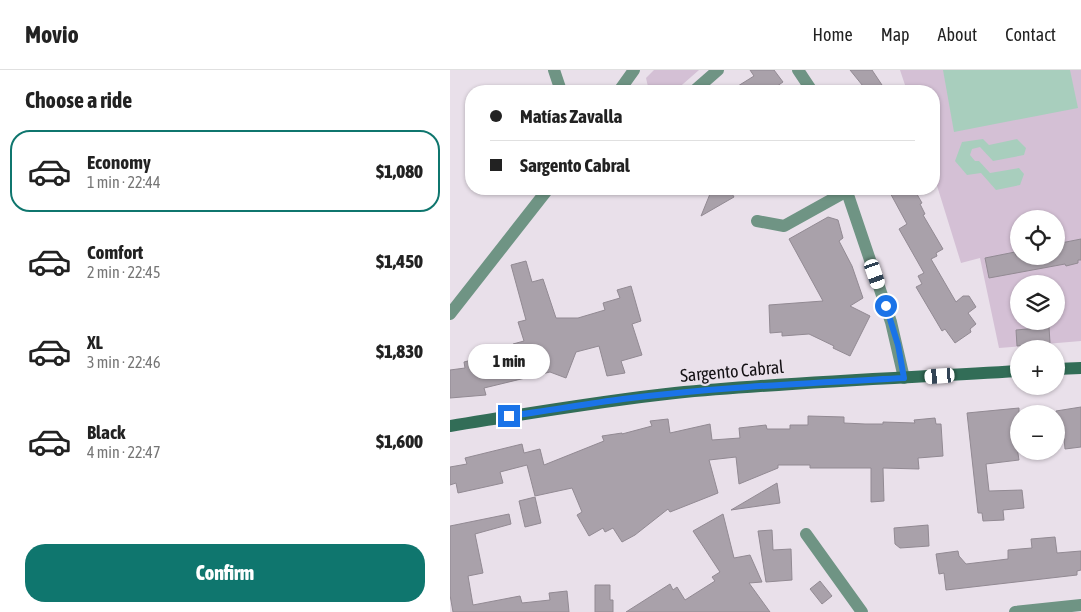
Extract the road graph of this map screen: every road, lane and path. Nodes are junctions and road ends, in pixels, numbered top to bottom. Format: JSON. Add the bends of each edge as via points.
{"nodes":[{"id":1,"x":554,"y":70,"type":"edge"},
{"id":2,"x":634,"y":70,"type":"edge"},
{"id":3,"x":718,"y":70,"type":"edge"},
{"id":4,"x":798,"y":70,"type":"edge"},
{"id":5,"x":559,"y":85,"type":"edge"},
{"id":6,"x":623,"y":85,"type":"edge"},
{"id":7,"x":701,"y":85,"type":"edge"},
{"id":8,"x":808,"y":85,"type":"edge"},
{"id":9,"x":543,"y":195,"type":"edge"},
{"id":10,"x":837,"y":195,"type":"edge"},
{"id":11,"x":848,"y":195,"type":"edge"},
{"id":12,"x":757,"y":221,"type":"dead end"},
{"id":13,"x":450,"y":314,"type":"edge"},
{"id":14,"x":1081,"y":368,"type":"edge"},
{"id":15,"x":1065,"y":369,"type":"edge"},
{"id":16,"x":1010,"y":372,"type":"edge"},
{"id":17,"x":904,"y":378,"type":"junction"},
{"id":18,"x":450,"y":426,"type":"edge"},
{"id":19,"x":806,"y":534,"type":"dead end"},
{"id":20,"x":1081,"y":605,"type":"edge"},
{"id":21,"x":862,"y":612,"type":"edge"},
{"id":22,"x":1015,"y":612,"type":"edge"}],
"edges":[{"from":1,"to":5,"type":"street"},
{"from":2,"to":6,"type":"street"},
{"from":3,"to":7,"type":"street"},
{"from":4,"to":8,"type":"street"},
{"from":9,"to":13,"type":"street"},
{"from":10,"to":12,"type":"street","via":[[784,226]]},
{"from":11,"to":17,"type":"street","via":[[892,322]]},
{"from":14,"to":15,"type":"main road"},
{"from":16,"to":17,"type":"main road","name":"Sargento Cabral"},
{"from":17,"to":18,"type":"main road","name":"Sargento Cabral","via":[[676,393]]},
{"from":19,"to":21,"type":"street"},
{"from":20,"to":22,"type":"street"}]}
